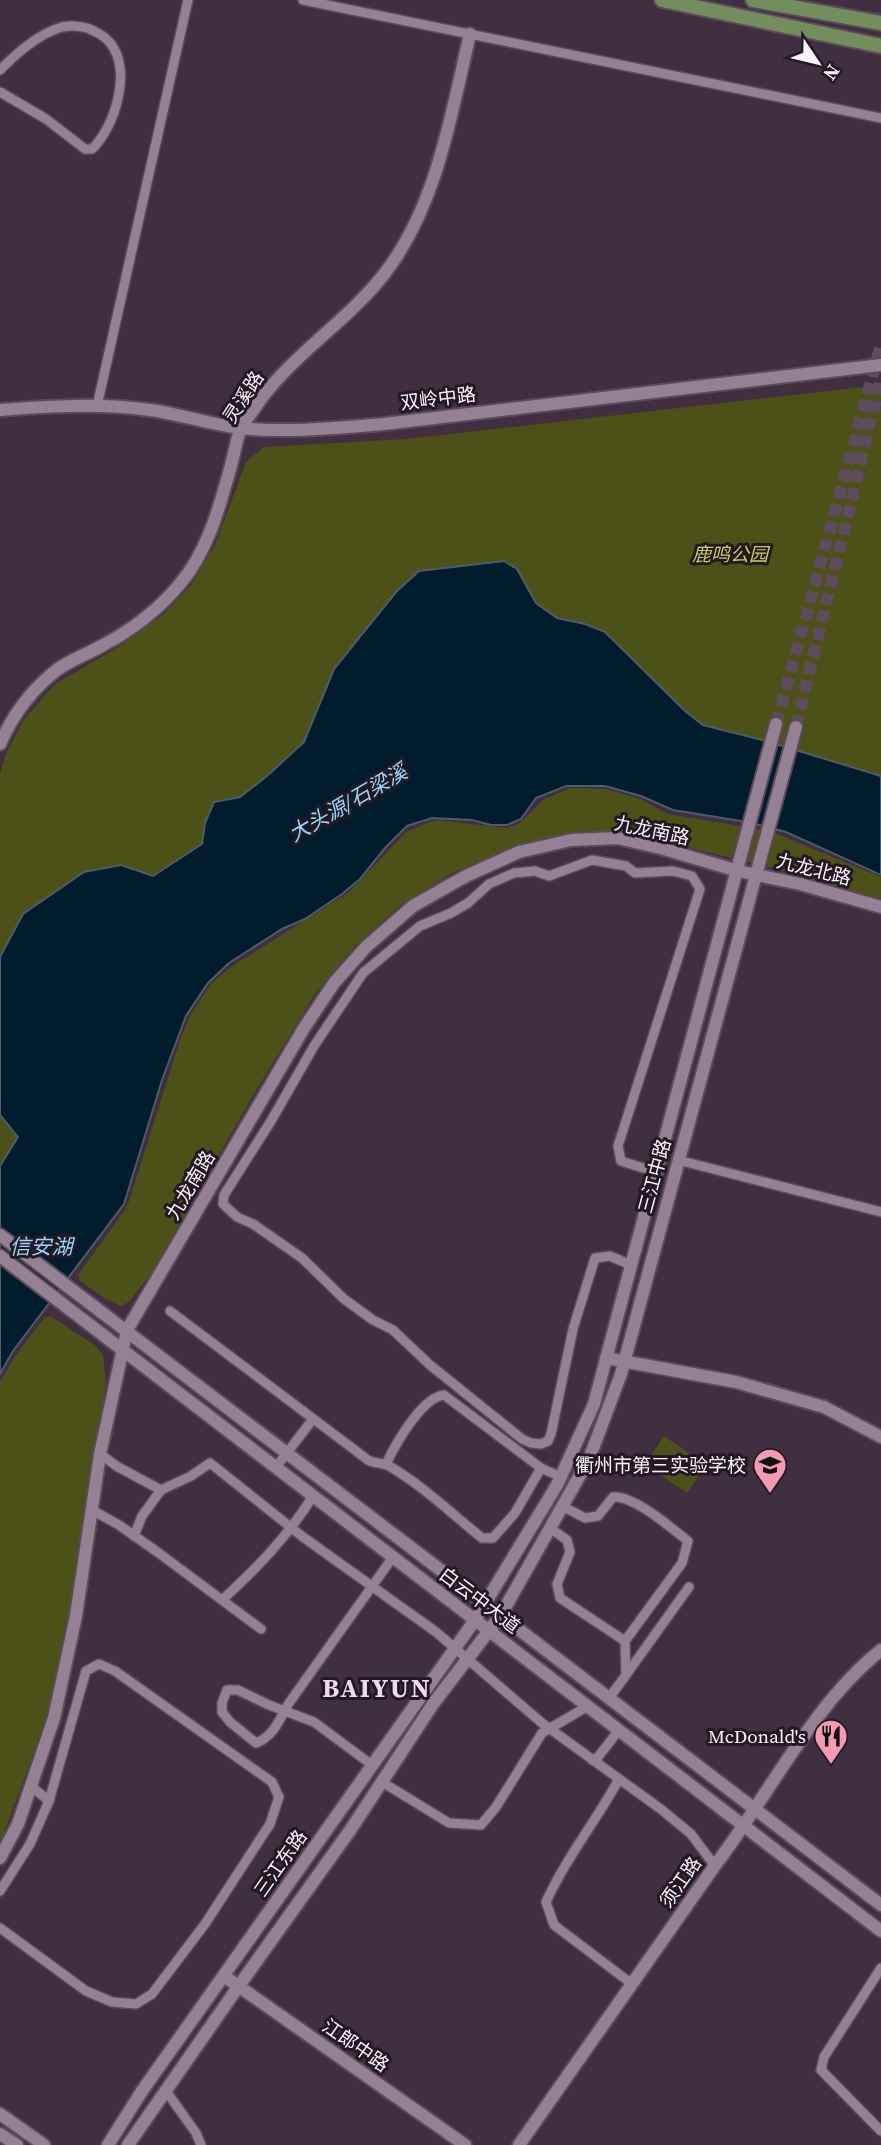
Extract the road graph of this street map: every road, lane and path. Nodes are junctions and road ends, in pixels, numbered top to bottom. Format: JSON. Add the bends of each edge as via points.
{"nodes":[{"id":1,"x":188,"y":0,"type":"edge"},
{"id":2,"x":303,"y":0,"type":"edge"},
{"id":3,"x":662,"y":0,"type":"edge"},
{"id":4,"x":753,"y":0,"type":"edge"},
{"id":5,"x":881,"y":23,"type":"edge"},
{"id":6,"x":470,"y":34,"type":"junction"},
{"id":7,"x":881,"y":46,"type":"edge"},
{"id":8,"x":0,"y":70,"type":"edge"},
{"id":9,"x":0,"y":92,"type":"edge"},
{"id":10,"x":881,"y":118,"type":"edge"},
{"id":11,"x":881,"y":365,"type":"edge"},
{"id":12,"x":97,"y":406,"type":"junction"},
{"id":13,"x":0,"y":410,"type":"edge"},
{"id":14,"x":241,"y":428,"type":"junction"},
{"id":15,"x":776,"y":724,"type":"tunnel mouth"},
{"id":16,"x":796,"y":727,"type":"tunnel mouth"},
{"id":17,"x":0,"y":744,"type":"edge"},
{"id":18,"x":737,"y":871,"type":"junction"},
{"id":19,"x":755,"y":875,"type":"junction"},
{"id":20,"x":881,"y":907,"type":"edge"},
{"id":21,"x":256,"y":1112,"type":"junction"},
{"id":22,"x":271,"y":1121,"type":"junction"},
{"id":23,"x":678,"y":1160,"type":"junction"},
{"id":24,"x":656,"y":1172,"type":"junction"},
{"id":25,"x":881,"y":1212,"type":"edge"},
{"id":26,"x":0,"y":1235,"type":"edge"},
{"id":27,"x":0,"y":1256,"type":"edge"},
{"id":28,"x":631,"y":1265,"type":"junction"},
{"id":29,"x":170,"y":1311,"type":"dead end"},
{"id":30,"x":127,"y":1330,"type":"junction"},
{"id":31,"x":122,"y":1349,"type":"junction"},
{"id":32,"x":606,"y":1358,"type":"junction"},
{"id":33,"x":624,"y":1362,"type":"junction"},
{"id":34,"x":313,"y":1419,"type":"junction"},
{"id":35,"x":881,"y":1437,"type":"edge"},
{"id":36,"x":287,"y":1452,"type":"junction"},
{"id":37,"x":100,"y":1454,"type":"junction"},
{"id":38,"x":386,"y":1464,"type":"junction"},
{"id":39,"x":276,"y":1467,"type":"junction"},
{"id":40,"x":541,"y":1468,"type":"junction"},
{"id":41,"x":561,"y":1477,"type":"junction"},
{"id":42,"x":161,"y":1490,"type":"junction"},
{"id":43,"x":313,"y":1496,"type":"junction"},
{"id":44,"x":562,"y":1506,"type":"junction"},
{"id":45,"x":92,"y":1510,"type":"junction"},
{"id":46,"x":292,"y":1528,"type":"junction"},
{"id":47,"x":550,"y":1528,"type":"junction"},
{"id":48,"x":134,"y":1536,"type":"junction"},
{"id":49,"x":393,"y":1557,"type":"junction"},
{"id":50,"x":372,"y":1587,"type":"junction"},
{"id":51,"x":689,"y":1587,"type":"dead end"},
{"id":52,"x":222,"y":1600,"type":"junction"},
{"id":53,"x":485,"y":1603,"type":"junction"},
{"id":54,"x":501,"y":1615,"type":"junction"},
{"id":55,"x":475,"y":1620,"type":"junction"},
{"id":56,"x":261,"y":1629,"type":"dead end"},
{"id":57,"x":490,"y":1632,"type":"junction"},
{"id":58,"x":625,"y":1641,"type":"junction"},
{"id":59,"x":455,"y":1648,"type":"junction"},
{"id":60,"x":881,"y":1650,"type":"edge"},
{"id":61,"x":469,"y":1659,"type":"junction"},
{"id":62,"x":626,"y":1675,"type":"junction"},
{"id":63,"x":609,"y":1698,"type":"junction"},
{"id":64,"x":588,"y":1706,"type":"junction"},
{"id":65,"x":285,"y":1710,"type":"junction"},
{"id":66,"x":549,"y":1728,"type":"junction"},
{"id":67,"x":619,"y":1730,"type":"junction"},
{"id":68,"x":592,"y":1760,"type":"junction"},
{"id":69,"x":372,"y":1765,"type":"junction"},
{"id":70,"x":619,"y":1779,"type":"junction"},
{"id":71,"x":382,"y":1782,"type":"junction"},
{"id":72,"x":32,"y":1786,"type":"junction"},
{"id":73,"x":49,"y":1801,"type":"junction"},
{"id":74,"x":756,"y":1810,"type":"junction"},
{"id":75,"x":745,"y":1827,"type":"junction"},
{"id":76,"x":0,"y":1858,"type":"edge"},
{"id":77,"x":715,"y":1866,"type":"junction"},
{"id":78,"x":0,"y":1891,"type":"edge"},
{"id":79,"x":881,"y":1905,"type":"edge"},
{"id":80,"x":0,"y":1928,"type":"edge"},
{"id":81,"x":881,"y":1931,"type":"edge"},
{"id":82,"x":881,"y":1968,"type":"edge"},
{"id":83,"x":224,"y":1976,"type":"junction"},
{"id":84,"x":632,"y":1984,"type":"junction"},
{"id":85,"x":238,"y":1987,"type":"junction"},
{"id":86,"x":166,"y":2091,"type":"junction"},
{"id":87,"x":0,"y":2114,"type":"edge"},
{"id":88,"x":881,"y":2131,"type":"edge"},
{"id":89,"x":0,"y":2134,"type":"edge"},
{"id":90,"x":17,"y":2145,"type":"edge"},
{"id":91,"x":44,"y":2145,"type":"edge"},
{"id":92,"x":108,"y":2145,"type":"edge"},
{"id":93,"x":128,"y":2145,"type":"edge"},
{"id":94,"x":201,"y":2145,"type":"edge"},
{"id":95,"x":466,"y":2145,"type":"edge"},
{"id":96,"x":519,"y":2145,"type":"edge"}],
"edges":[{"from":1,"to":12,"type":"street"},
{"from":2,"to":6,"type":"street"},
{"from":3,"to":7,"type":"main road"},
{"from":4,"to":5,"type":"main road"},
{"from":6,"to":10,"type":"street"},
{"from":6,"to":14,"type":"main road","name":"灵溪路","via":[[436,171],[400,250],[355,306],[286,368]]},
{"from":8,"to":9,"type":"street","via":[[42,36],[64,27],[89,28],[111,43],[116,53],[120,91],[111,120],[92,149],[85,149]]},
{"from":11,"to":14,"type":"main road","name":"双岭中路","via":[[377,425],[311,430]]},
{"from":12,"to":13,"type":"main road","name":"双岭中路"},
{"from":12,"to":14,"type":"main road","name":"双岭中路","via":[[149,410]]},
{"from":14,"to":17,"type":"main road","name":"灵溪路","via":[[213,525],[181,583],[107,643],[58,669],[16,712]]},
{"from":15,"to":18,"type":"main road","name":"三江中路"},
{"from":16,"to":19,"type":"main road","name":"三江中路"},
{"from":18,"to":19,"type":"main road","name":"九龙北路"},
{"from":18,"to":21,"type":"main road","name":"九龙南路","via":[[618,838],[571,840],[519,852],[466,876],[413,905],[366,947],[334,983]]},
{"from":18,"to":24,"type":"main road","name":"三江中路"},
{"from":19,"to":20,"type":"main road","name":"九龙北路"},
{"from":19,"to":23,"type":"main road","name":"三江中路"},
{"from":21,"to":22,"type":"street"},
{"from":21,"to":30,"type":"main road","name":"九龙南路"},
{"from":22,"to":24,"type":"street","via":[[363,973],[420,926],[451,913],[489,884],[514,873],[535,871],[549,876],[579,863],[606,861],[635,873],[673,871],[692,876],[700,889],[618,1146],[621,1161]]},
{"from":22,"to":28,"type":"street","via":[[224,1195],[227,1210],[302,1258],[344,1299],[393,1330],[430,1365],[531,1443],[548,1441],[551,1434],[573,1329],[595,1258],[610,1256]]},
{"from":23,"to":25,"type":"street"},
{"from":23,"to":33,"type":"main road","name":"三江中路"},
{"from":24,"to":28,"type":"main road","name":"三江中路"},
{"from":26,"to":30,"type":"main road","name":"白云中大道"},
{"from":27,"to":31,"type":"main road","name":"白云中大道"},
{"from":28,"to":32,"type":"main road","name":"三江中路"},
{"from":29,"to":34,"type":"street"},
{"from":30,"to":31,"type":"main road","name":"九龙南路"},
{"from":30,"to":36,"type":"main road","name":"白云中大道"},
{"from":31,"to":37,"type":"main road","name":"九龙南路"},
{"from":31,"to":39,"type":"main road","name":"白云中大道"},
{"from":32,"to":33,"type":"main road"},
{"from":32,"to":41,"type":"main road","name":"三江中路","via":[[594,1404]]},
{"from":33,"to":35,"type":"main road","via":[[736,1382],[824,1407]]},
{"from":33,"to":44,"type":"main road","name":"三江中路","via":[[589,1459]]},
{"from":34,"to":36,"type":"street"},
{"from":34,"to":38,"type":"street","via":[[371,1461]]},
{"from":36,"to":39,"type":"street"},
{"from":36,"to":53,"type":"main road","name":"白云中大道"},
{"from":37,"to":42,"type":"street"},
{"from":37,"to":45,"type":"main road","name":"九龙南路"},
{"from":38,"to":40,"type":"street","via":[[418,1414],[436,1396],[444,1395]]},
{"from":38,"to":40,"type":"street","via":[[487,1540],[515,1513]]},
{"from":39,"to":43,"type":"main road","name":"白云中大道"},
{"from":40,"to":41,"type":"street"},
{"from":41,"to":53,"type":"main road","name":"三江中路"},
{"from":42,"to":46,"type":"street","via":[[210,1463]]},
{"from":42,"to":48,"type":"street"},
{"from":43,"to":46,"type":"street"},
{"from":43,"to":49,"type":"main road","name":"白云中大道"},
{"from":44,"to":47,"type":"main road","name":"三江中路"},
{"from":44,"to":58,"type":"street","via":[[585,1518],[598,1516],[613,1497],[620,1497],[688,1541],[682,1563]]},
{"from":45,"to":48,"type":"street"},
{"from":45,"to":72,"type":"main road","name":"九龙南路","via":[[55,1713]]},
{"from":46,"to":50,"type":"street"},
{"from":46,"to":52,"type":"street"},
{"from":47,"to":54,"type":"main road","name":"三江中路"},
{"from":47,"to":58,"type":"street","via":[[567,1540],[570,1552],[557,1584],[560,1598]]},
{"from":48,"to":52,"type":"street"},
{"from":49,"to":50,"type":"street"},
{"from":49,"to":55,"type":"main road","name":"白云中大道"},
{"from":50,"to":59,"type":"street"},
{"from":50,"to":65,"type":"street"},
{"from":51,"to":62,"type":"street"},
{"from":52,"to":56,"type":"street"},
{"from":53,"to":54,"type":"main road","name":"白云中大道"},
{"from":53,"to":55,"type":"main road","name":"三江东路"},
{"from":54,"to":57,"type":"main road","name":"三江东路"},
{"from":54,"to":63,"type":"main road","name":"白云中大道"},
{"from":55,"to":57,"type":"main road","name":"白云中大道"},
{"from":55,"to":59,"type":"main road","name":"三江东路"},
{"from":57,"to":61,"type":"main road","name":"三江东路"},
{"from":57,"to":64,"type":"main road","name":"白云中大道"},
{"from":58,"to":62,"type":"street"},
{"from":59,"to":61,"type":"street"},
{"from":59,"to":69,"type":"main road","name":"三江东路"},
{"from":60,"to":74,"type":"main road","name":"须江路","via":[[845,1682]]},
{"from":61,"to":66,"type":"street"},
{"from":61,"to":71,"type":"main road","name":"三江东路"},
{"from":62,"to":63,"type":"street"},
{"from":63,"to":74,"type":"main road","name":"白云中大道"},
{"from":64,"to":66,"type":"street"},
{"from":64,"to":67,"type":"main road","name":"白云中大道"},
{"from":65,"to":65,"type":"street","via":[[238,1690],[227,1690],[222,1703],[230,1722],[256,1743],[269,1738]]},
{"from":65,"to":69,"type":"street","via":[[313,1721]]},
{"from":66,"to":68,"type":"street"},
{"from":66,"to":71,"type":"street","via":[[481,1825],[449,1823]]},
{"from":67,"to":68,"type":"street"},
{"from":67,"to":75,"type":"main road","name":"白云中大道"},
{"from":68,"to":70,"type":"street"},
{"from":69,"to":83,"type":"main road","name":"三江东路"},
{"from":70,"to":77,"type":"street","via":[[691,1834]]},
{"from":70,"to":84,"type":"street","via":[[546,1902],[554,1925]]},
{"from":71,"to":85,"type":"main road","name":"三江东路"},
{"from":72,"to":73,"type":"street"},
{"from":72,"to":76,"type":"main road","name":"九龙南路"},
{"from":73,"to":78,"type":"street","via":[[30,1844]]},
{"from":73,"to":80,"type":"street","via":[[86,1671],[99,1664],[272,1782],[279,1797],[270,1824],[205,1924],[152,1994],[136,2004],[112,2002],[86,1991]]},
{"from":74,"to":75,"type":"main road","name":"须江路"},
{"from":74,"to":79,"type":"main road","name":"白云中大道"},
{"from":75,"to":77,"type":"main road","name":"须江路"},
{"from":75,"to":81,"type":"main road","name":"白云中大道"},
{"from":77,"to":84,"type":"main road","name":"须江路"},
{"from":82,"to":88,"type":"street","via":[[824,2057],[821,2070]]},
{"from":83,"to":85,"type":"main road","name":"江郎中路"},
{"from":83,"to":92,"type":"main road","name":"三江东路"},
{"from":84,"to":96,"type":"main road","name":"须江路"},
{"from":85,"to":86,"type":"main road","name":"三江东路"},
{"from":85,"to":95,"type":"main road","name":"江郎中路"},
{"from":86,"to":93,"type":"main road","name":"三江东路"},
{"from":86,"to":94,"type":"street"},
{"from":87,"to":91,"type":"main road"},
{"from":89,"to":90,"type":"main road"}]}
